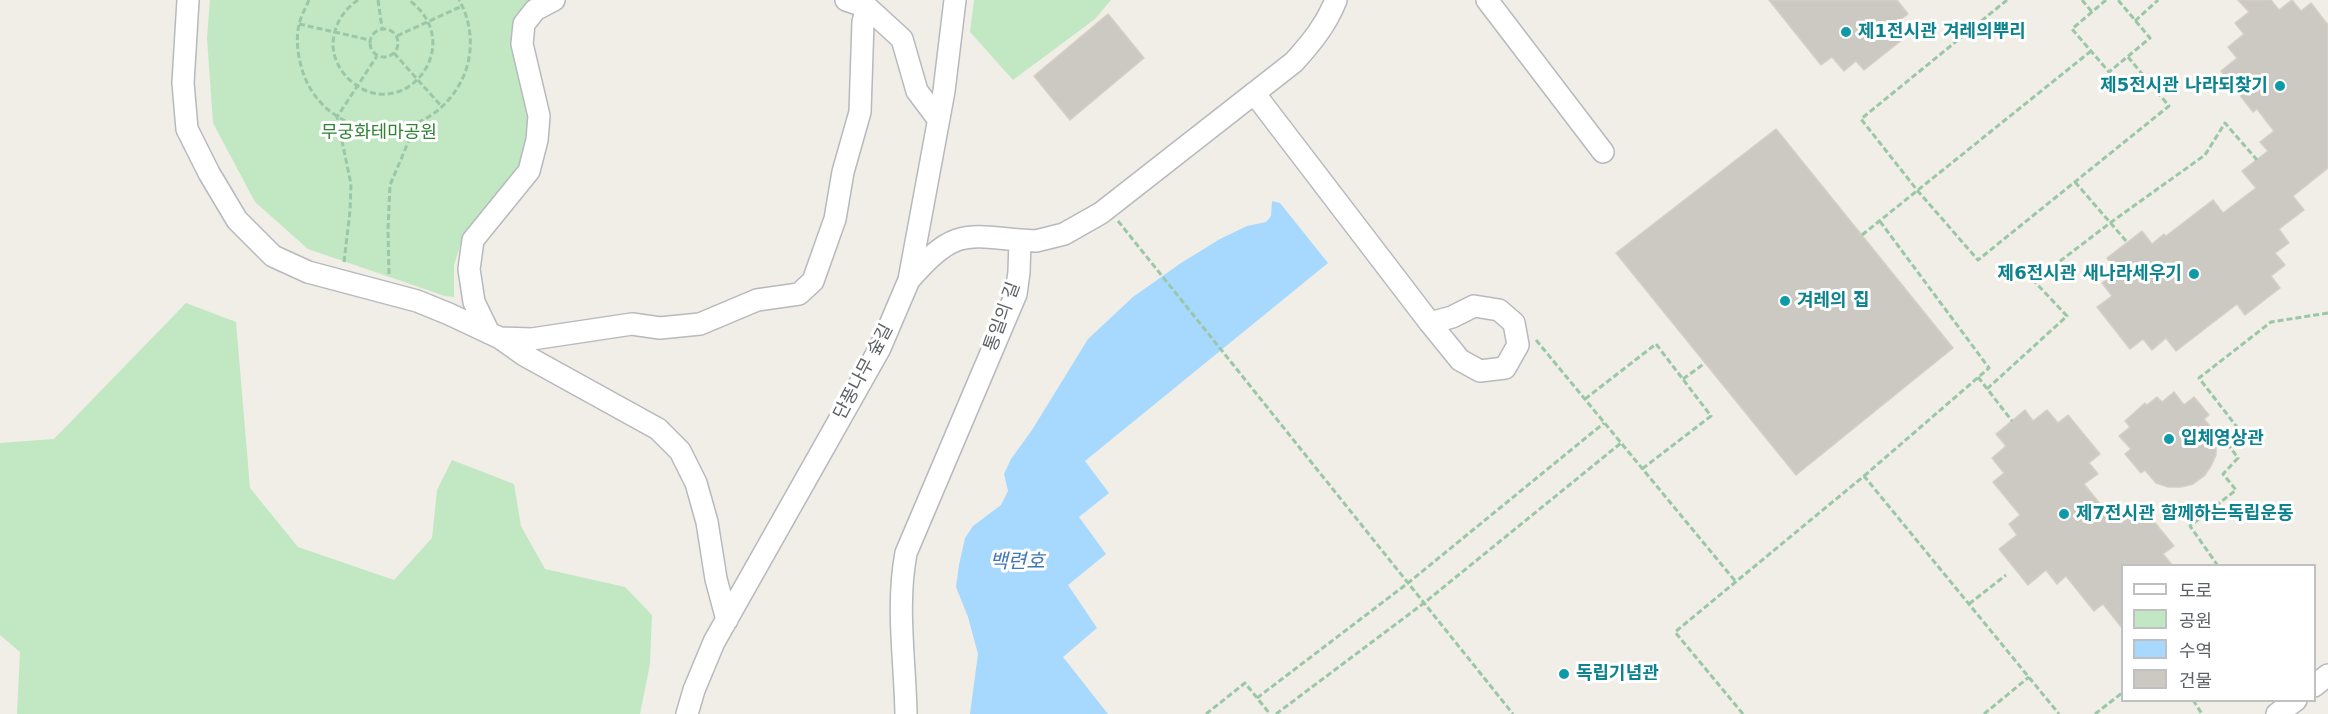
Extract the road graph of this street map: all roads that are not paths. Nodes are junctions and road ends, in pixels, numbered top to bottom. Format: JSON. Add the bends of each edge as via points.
{"nodes":[{"id":1,"x":188,"y":0,"type":"edge"},
{"id":2,"x":554,"y":0,"type":"edge"},
{"id":3,"x":846,"y":0,"type":"edge"},
{"id":4,"x":955,"y":0,"type":"edge"},
{"id":5,"x":1336,"y":0,"type":"edge"},
{"id":6,"x":1487,"y":0,"type":"edge"},
{"id":7,"x":867,"y":7,"type":"junction"},
{"id":8,"x":1254,"y":93,"type":"junction"},
{"id":9,"x":938,"y":119,"type":"junction"},
{"id":10,"x":1603,"y":152,"type":"dead end"},
{"id":11,"x":1020,"y":240,"type":"junction"},
{"id":12,"x":909,"y":280,"type":"junction"},
{"id":13,"x":1430,"y":323,"type":"dead end"},
{"id":14,"x":494,"y":336,"type":"junction"},
{"id":15,"x":727,"y":620,"type":"junction"},
{"id":16,"x":2328,"y":675,"type":"edge"},
{"id":17,"x":2316,"y":684,"type":"edge"},
{"id":18,"x":2293,"y":702,"type":"edge"},
{"id":19,"x":687,"y":714,"type":"edge"},
{"id":20,"x":906,"y":714,"type":"edge"},
{"id":21,"x":2277,"y":714,"type":"edge"}],
"edges":[{"from":1,"to":14,"type":"street","via":[[183,83],[187,129],[237,220],[273,256],[308,272],[417,301]]},
{"from":2,"to":14,"type":"street","via":[[535,10],[524,24],[522,44],[539,116],[529,171],[474,240],[469,269],[474,302]]},
{"from":3,"to":7,"type":"street"},
{"from":4,"to":9,"type":"street","name":"단풍나무 숲길"},
{"from":5,"to":8,"type":"street","via":[[1317,36],[1293,62]]},
{"from":6,"to":10,"type":"street"},
{"from":7,"to":9,"type":"street","via":[[902,39],[917,91]]},
{"from":7,"to":14,"type":"street","via":[[860,112],[835,219],[813,281],[806,288],[798,294],[757,300],[700,324],[660,328],[632,324],[532,339]]},
{"from":8,"to":11,"type":"street","via":[[1107,208],[1064,234],[1036,241]]},
{"from":8,"to":13,"type":"street"},
{"from":9,"to":12,"type":"street","name":"단풍나무 숲길"},
{"from":11,"to":12,"type":"street","via":[[956,240],[924,263]]},
{"from":11,"to":20,"type":"street","name":"통일의 길","via":[[1016,294],[906,552],[901,578]]},
{"from":12,"to":15,"type":"street","name":"단풍나무 숲길","via":[[880,348]]},
{"from":14,"to":15,"type":"street","via":[[658,429],[680,451],[696,483],[707,522]]},
{"from":15,"to":19,"type":"street","name":"단풍나무 숲길","via":[[704,664]]},
{"from":16,"to":17,"type":"street"},
{"from":18,"to":21,"type":"street"}]}
